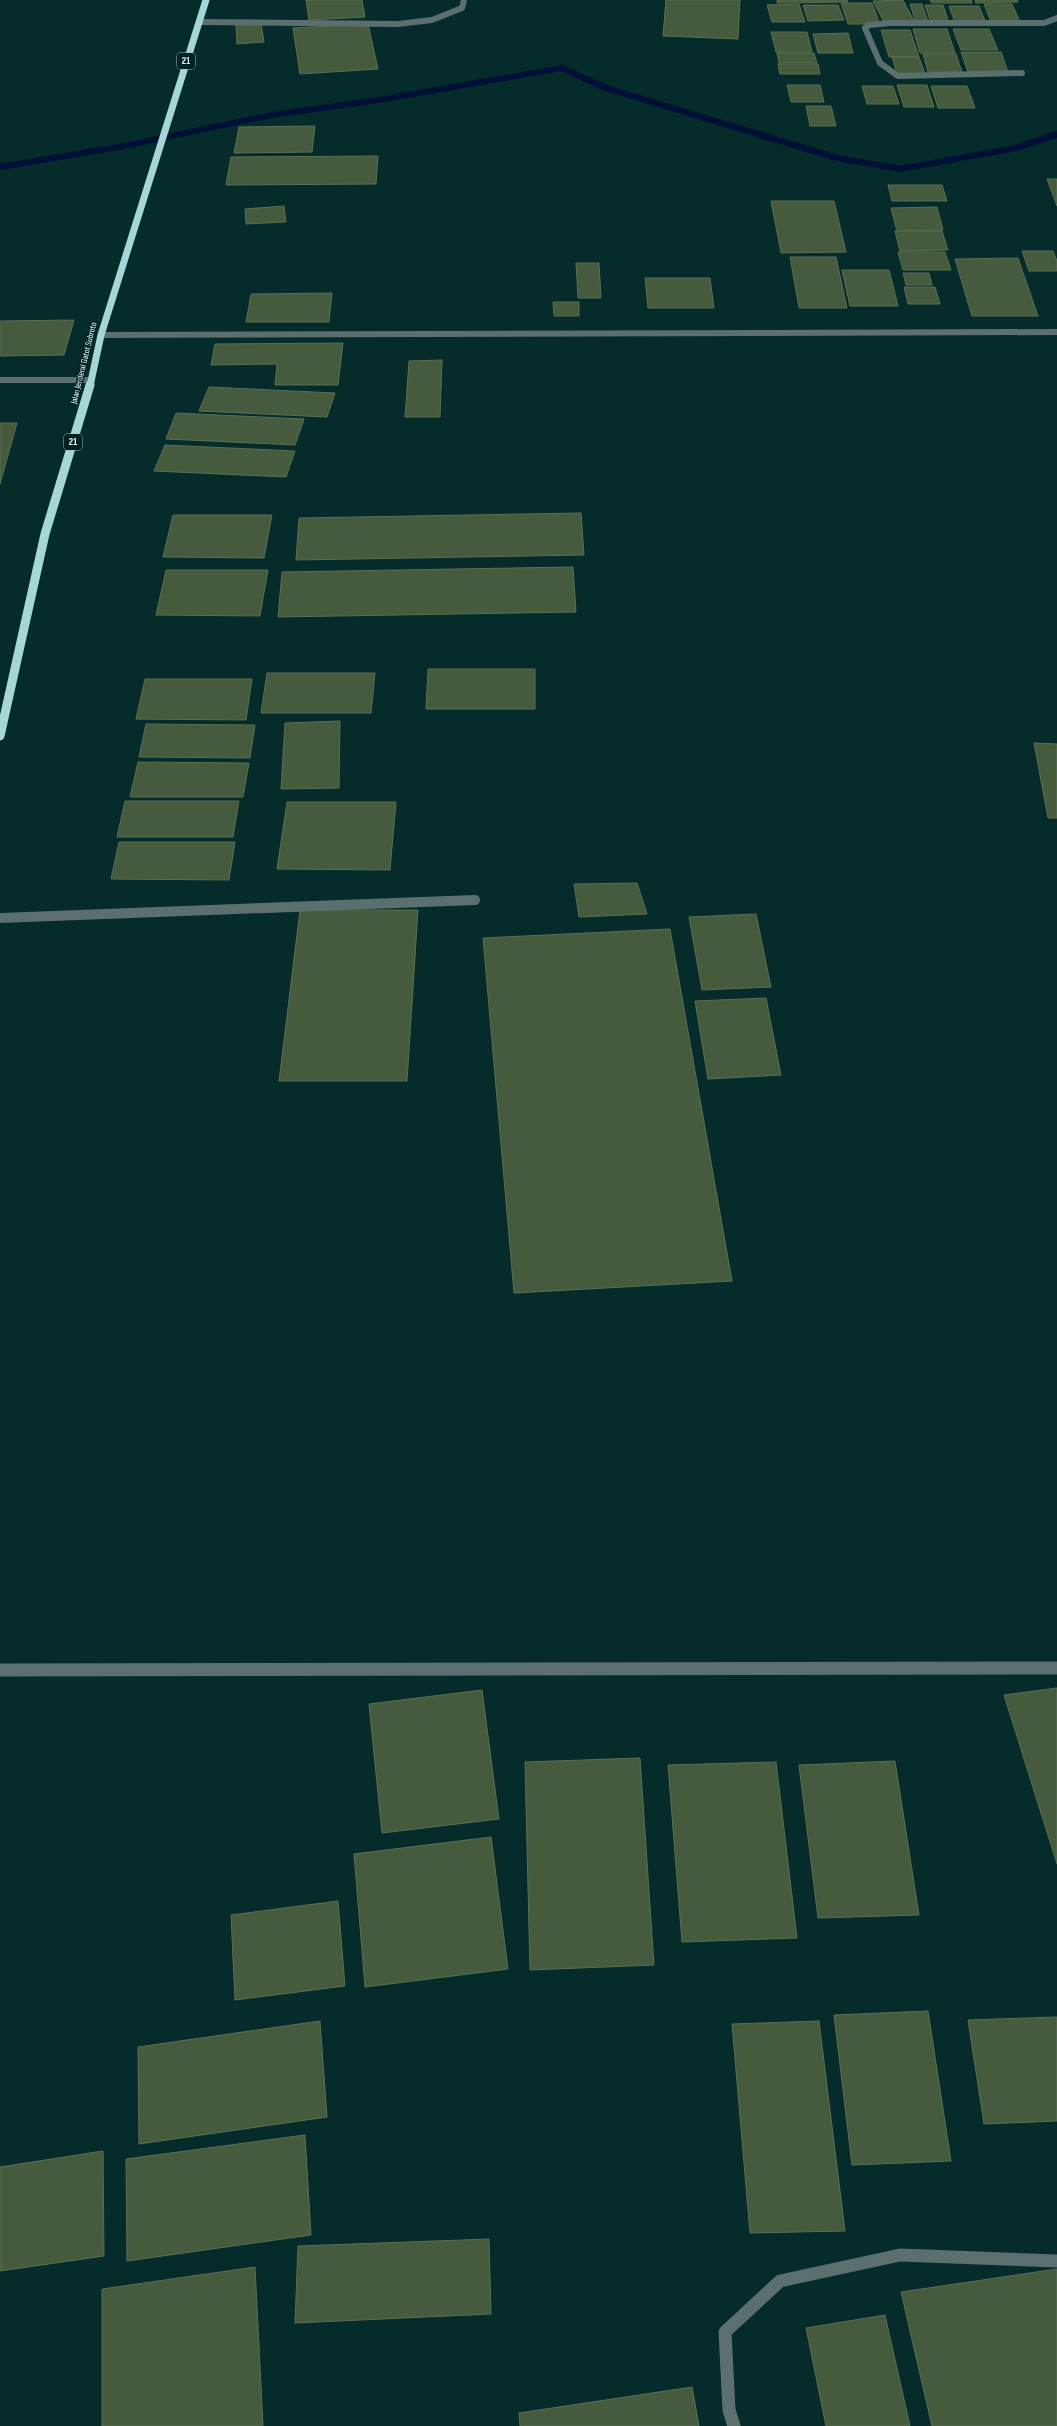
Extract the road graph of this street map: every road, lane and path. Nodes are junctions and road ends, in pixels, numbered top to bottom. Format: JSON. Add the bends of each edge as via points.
{"nodes":[{"id":1,"x":206,"y":0,"type":"edge"},
{"id":2,"x":464,"y":0,"type":"edge"},
{"id":3,"x":1057,"y":18,"type":"edge"},
{"id":4,"x":199,"y":22,"type":"junction"},
{"id":5,"x":1022,"y":73,"type":"dead end"},
{"id":6,"x":1057,"y":332,"type":"edge"},
{"id":7,"x":101,"y":335,"type":"junction"},
{"id":8,"x":0,"y":380,"type":"edge"},
{"id":9,"x":92,"y":380,"type":"junction"},
{"id":10,"x":1,"y":726,"type":"edge"},
{"id":11,"x":0,"y":736,"type":"edge"},
{"id":12,"x":475,"y":900,"type":"dead end"},
{"id":13,"x":0,"y":918,"type":"edge"},
{"id":14,"x":1057,"y":1668,"type":"edge"},
{"id":15,"x":0,"y":1670,"type":"edge"},
{"id":16,"x":1057,"y":2261,"type":"edge"},
{"id":17,"x":734,"y":2426,"type":"edge"}],
"edges":[{"from":1,"to":4,"type":"highway","name":"Jalan Jenderal Gatot Subroto","number":"21"},
{"from":2,"to":4,"type":"street","via":[[462,8],[432,20],[398,24]]},
{"from":3,"to":5,"type":"street","via":[[1044,23],[890,23],[869,25],[865,28],[880,66],[898,76]]},
{"from":4,"to":7,"type":"highway","name":"Jalan Jenderal Gatot Subroto","number":"21"},
{"from":6,"to":7,"type":"street"},
{"from":7,"to":9,"type":"highway","name":"Jalan Jenderal Gatot Subroto","number":"21"},
{"from":8,"to":9,"type":"street"},
{"from":9,"to":10,"type":"highway","name":"Jalan Jenderal Gatot Subroto","number":"21","via":[[45,534]]},
{"from":10,"to":11,"type":"highway","name":"Jalan Jenderal Gatot Subroto","number":"21"},
{"from":12,"to":13,"type":"street"},
{"from":14,"to":15,"type":"street"},
{"from":16,"to":17,"type":"street","via":[[900,2255],[780,2281],[725,2332],[729,2410]]}]}
